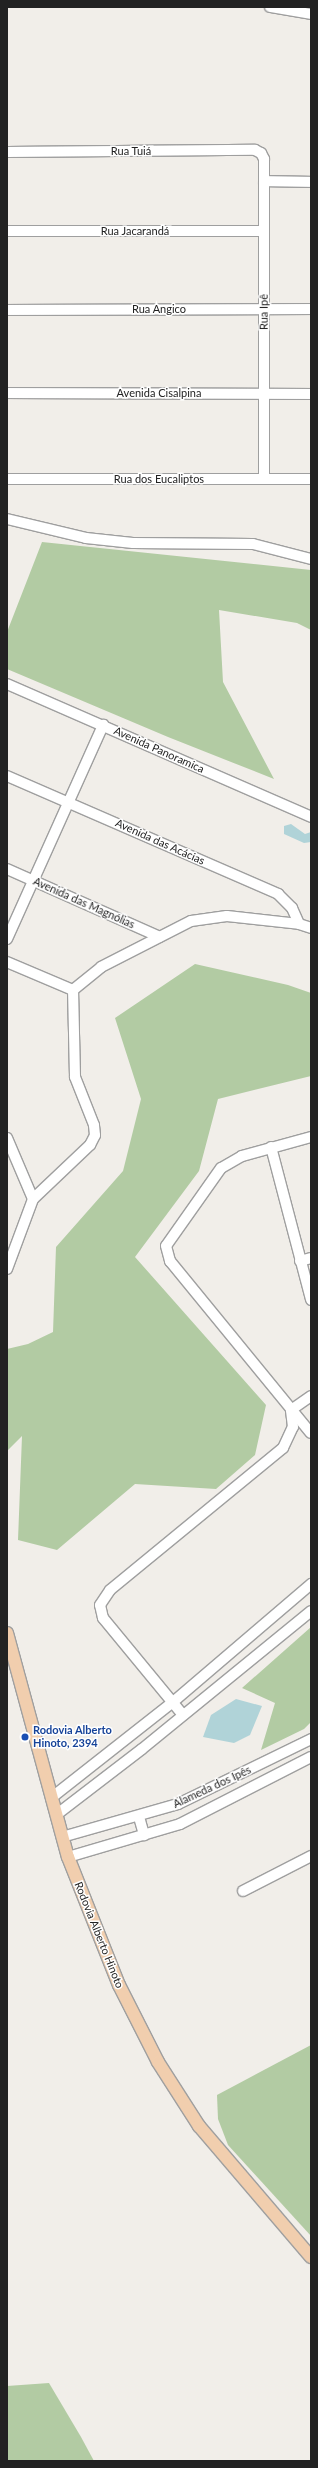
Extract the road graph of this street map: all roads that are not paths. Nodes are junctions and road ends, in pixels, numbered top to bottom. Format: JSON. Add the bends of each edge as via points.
{"nodes":[{"id":1,"x":270,"y":7,"type":"edge"},
{"id":2,"x":311,"y":14,"type":"edge"},
{"id":3,"x":255,"y":150,"type":"joint"},
{"id":4,"x":7,"y":152,"type":"edge"},
{"id":5,"x":264,"y":181,"type":"junction"},
{"id":6,"x":311,"y":182,"type":"edge"},
{"id":7,"x":7,"y":231,"type":"edge"},
{"id":8,"x":263,"y":231,"type":"junction"},
{"id":9,"x":264,"y":309,"type":"junction"},
{"id":10,"x":311,"y":309,"type":"edge"},
{"id":11,"x":7,"y":310,"type":"edge"},
{"id":12,"x":7,"y":393,"type":"edge"},
{"id":13,"x":264,"y":393,"type":"junction"},
{"id":14,"x":311,"y":394,"type":"edge"},
{"id":15,"x":7,"y":479,"type":"edge"},
{"id":16,"x":264,"y":479,"type":"junction"},
{"id":17,"x":311,"y":479,"type":"edge"},
{"id":18,"x":7,"y":519,"type":"edge"},
{"id":19,"x":311,"y":559,"type":"edge"},
{"id":20,"x":7,"y":684,"type":"edge"},
{"id":21,"x":103,"y":726,"type":"junction"},
{"id":22,"x":7,"y":776,"type":"edge"},
{"id":23,"x":68,"y":802,"type":"junction"},
{"id":24,"x":311,"y":817,"type":"edge"},
{"id":25,"x":7,"y":869,"type":"edge"},
{"id":26,"x":33,"y":880,"type":"junction"},
{"id":27,"x":299,"y":924,"type":"junction"},
{"id":28,"x":311,"y":928,"type":"edge"},
{"id":29,"x":160,"y":937,"type":"junction"},
{"id":30,"x":7,"y":939,"type":"edge"},
{"id":31,"x":7,"y":962,"type":"edge"},
{"id":32,"x":73,"y":990,"type":"junction"},
{"id":33,"x":311,"y":1137,"type":"edge"},
{"id":34,"x":7,"y":1138,"type":"edge"},
{"id":35,"x":271,"y":1146,"type":"junction"},
{"id":36,"x":33,"y":1199,"type":"junction"},
{"id":37,"x":311,"y":1258,"type":"edge"},
{"id":38,"x":300,"y":1261,"type":"junction"},
{"id":39,"x":7,"y":1269,"type":"edge"},
{"id":40,"x":311,"y":1300,"type":"edge"},
{"id":41,"x":311,"y":1396,"type":"edge"},
{"id":42,"x":291,"y":1410,"type":"junction"},
{"id":43,"x":311,"y":1433,"type":"edge"},
{"id":44,"x":311,"y":1584,"type":"edge"},
{"id":45,"x":311,"y":1610,"type":"edge"},
{"id":46,"x":7,"y":1633,"type":"edge"},
{"id":47,"x":173,"y":1702,"type":"junction"},
{"id":48,"x":183,"y":1715,"type":"junction"},
{"id":49,"x":135,"y":1732,"type":"junction"},
{"id":50,"x":311,"y":1739,"type":"edge"},
{"id":51,"x":147,"y":1745,"type":"junction"},
{"id":52,"x":115,"y":1749,"type":"junction"},
{"id":53,"x":311,"y":1757,"type":"edge"},
{"id":54,"x":126,"y":1761,"type":"junction"},
{"id":55,"x":51,"y":1798,"type":"junction"},
{"id":56,"x":178,"y":1804,"type":"junction"},
{"id":57,"x":56,"y":1815,"type":"junction"},
{"id":58,"x":138,"y":1816,"type":"junction"},
{"id":59,"x":185,"y":1822,"type":"junction"},
{"id":60,"x":144,"y":1835,"type":"junction"},
{"id":61,"x":62,"y":1837,"type":"junction"},
{"id":62,"x":311,"y":1856,"type":"edge"},
{"id":63,"x":68,"y":1857,"type":"junction"},
{"id":64,"x":243,"y":1891,"type":"dead end"},
{"id":65,"x":311,"y":2257,"type":"edge"}],
"edges":[{"from":1,"to":2,"type":"street"},
{"from":3,"to":4,"type":"street","name":"Rua Tuiá"},
{"from":3,"to":5,"type":"street","name":"Rua Ipê","via":[[262,153],[264,159]]},
{"from":5,"to":6,"type":"street"},
{"from":5,"to":8,"type":"street","name":"Rua Ipê"},
{"from":7,"to":8,"type":"street","name":"Rua Jacarandá"},
{"from":8,"to":9,"type":"street","name":"Rua Ipê"},
{"from":9,"to":10,"type":"street","name":"Rua Angico"},
{"from":9,"to":11,"type":"street","name":"Rua Angico"},
{"from":9,"to":13,"type":"street","name":"Rua Ipê"},
{"from":12,"to":13,"type":"street","name":"Avenida Cisalpina"},
{"from":13,"to":14,"type":"street","name":"Avenida Cisalpina"},
{"from":13,"to":16,"type":"street","name":"Rua Ipê"},
{"from":15,"to":16,"type":"street","name":"Rua dos Eucaliptos"},
{"from":16,"to":17,"type":"street","name":"Rua dos Eucaliptos"},
{"from":18,"to":19,"type":"street","via":[[86,538],[133,543],[253,544]]},
{"from":20,"to":21,"type":"street","name":"Avenida Panoramica"},
{"from":21,"to":23,"type":"street"},
{"from":21,"to":24,"type":"street","name":"Avenida Panoramica"},
{"from":22,"to":23,"type":"street","name":"Avenida das Acácias"},
{"from":23,"to":26,"type":"street"},
{"from":23,"to":27,"type":"street","name":"Avenida das Acácias","via":[[278,894],[292,908]]},
{"from":25,"to":26,"type":"street","name":"Avenida das Magnólias"},
{"from":26,"to":29,"type":"street","name":"Avenida das Magnólias"},
{"from":26,"to":30,"type":"street"},
{"from":27,"to":28,"type":"street"},
{"from":27,"to":29,"type":"street","via":[[227,916],[208,917],[191,921]]},
{"from":29,"to":32,"type":"street","via":[[101,967]]},
{"from":31,"to":32,"type":"street"},
{"from":32,"to":36,"type":"street","via":[[75,1077],[94,1125],[95,1135],[90,1145]]},
{"from":33,"to":35,"type":"street"},
{"from":34,"to":36,"type":"street"},
{"from":35,"to":38,"type":"street"},
{"from":35,"to":42,"type":"street","via":[[242,1156],[220,1168],[170,1238],[166,1253]]},
{"from":36,"to":39,"type":"street"},
{"from":37,"to":38,"type":"street"},
{"from":38,"to":40,"type":"street"},
{"from":41,"to":42,"type":"street"},
{"from":42,"to":43,"type":"street"},
{"from":42,"to":47,"type":"street","via":[[293,1427],[283,1448],[110,1590],[100,1605],[103,1618]]},
{"from":44,"to":47,"type":"street"},
{"from":45,"to":48,"type":"street"},
{"from":46,"to":55,"type":"main road","name":"Rodovia Alberto Hinoto"},
{"from":47,"to":48,"type":"street"},
{"from":47,"to":49,"type":"street"},
{"from":48,"to":51,"type":"street"},
{"from":49,"to":51,"type":"street"},
{"from":49,"to":52,"type":"street"},
{"from":50,"to":56,"type":"street","name":"Alameda dos Ipês"},
{"from":51,"to":54,"type":"street"},
{"from":52,"to":54,"type":"street"},
{"from":52,"to":55,"type":"street"},
{"from":53,"to":59,"type":"street","name":"Alameda dos Ipês"},
{"from":54,"to":57,"type":"street"},
{"from":55,"to":57,"type":"main road","name":"Rodovia Alberto Hinoto"},
{"from":56,"to":58,"type":"street","name":"Alameda dos Ipês"},
{"from":56,"to":59,"type":"street"},
{"from":57,"to":61,"type":"main road","name":"Rodovia Alberto Hinoto"},
{"from":58,"to":60,"type":"street"},
{"from":58,"to":61,"type":"street","name":"Alameda dos Ipês"},
{"from":59,"to":60,"type":"street","name":"Alameda dos Ipês"},
{"from":60,"to":63,"type":"street","name":"Alameda dos Ipês"},
{"from":61,"to":63,"type":"main road","name":"Rodovia Alberto Hinoto"},
{"from":62,"to":64,"type":"street"},
{"from":63,"to":65,"type":"main road","name":"Rodovia Alberto Hinoto","via":[[119,1985],[180,2098],[232,2166]]}]}
